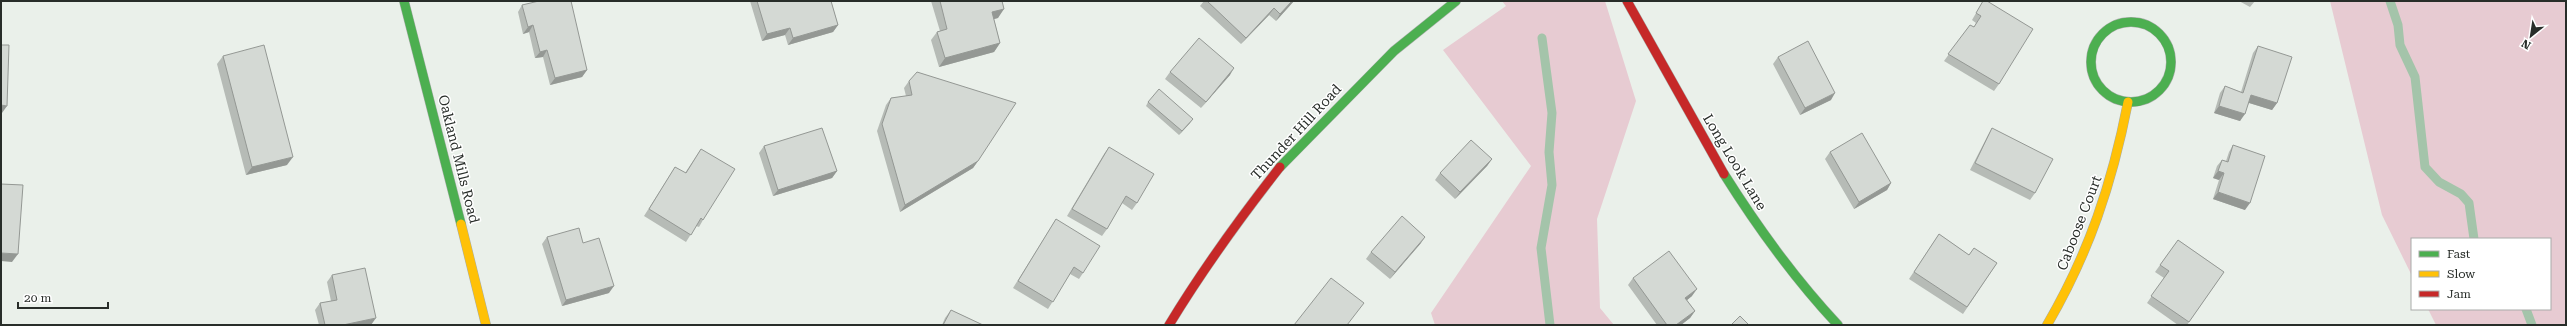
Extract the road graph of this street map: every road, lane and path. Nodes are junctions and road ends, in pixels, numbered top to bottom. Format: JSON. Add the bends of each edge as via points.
{"nodes":[{"id":1,"x":404,"y":1,"type":"edge"},
{"id":2,"x":1456,"y":1,"type":"edge"},
{"id":3,"x":1627,"y":1,"type":"edge"},
{"id":4,"x":2128,"y":102,"type":"junction"},
{"id":5,"x":486,"y":325,"type":"edge"},
{"id":6,"x":1169,"y":325,"type":"edge"},
{"id":7,"x":1838,"y":325,"type":"edge"},
{"id":8,"x":2047,"y":325,"type":"edge"}],
"edges":[{"from":1,"to":5,"type":"street","name":"Oakland Mills Road"},
{"from":2,"to":6,"type":"street","name":"Thunder Hill Road","via":[[1394,51],[1283,163],[1238,220]]},
{"from":3,"to":7,"type":"street","name":"Long Look Lane","via":[[1737,196],[1778,258]]},
{"from":4,"to":4,"type":"street","via":[[2112,98],[2103,91],[2095,81],[2091,57],[2094,45],[2104,32],[2115,25],[2132,21],[2147,24],[2160,34],[2169,46],[2172,63],[2164,87],[2155,96],[2142,102]]},
{"from":4,"to":8,"type":"street","name":"Caboose Court","via":[[2119,153],[2107,197],[2084,256]]}]}
